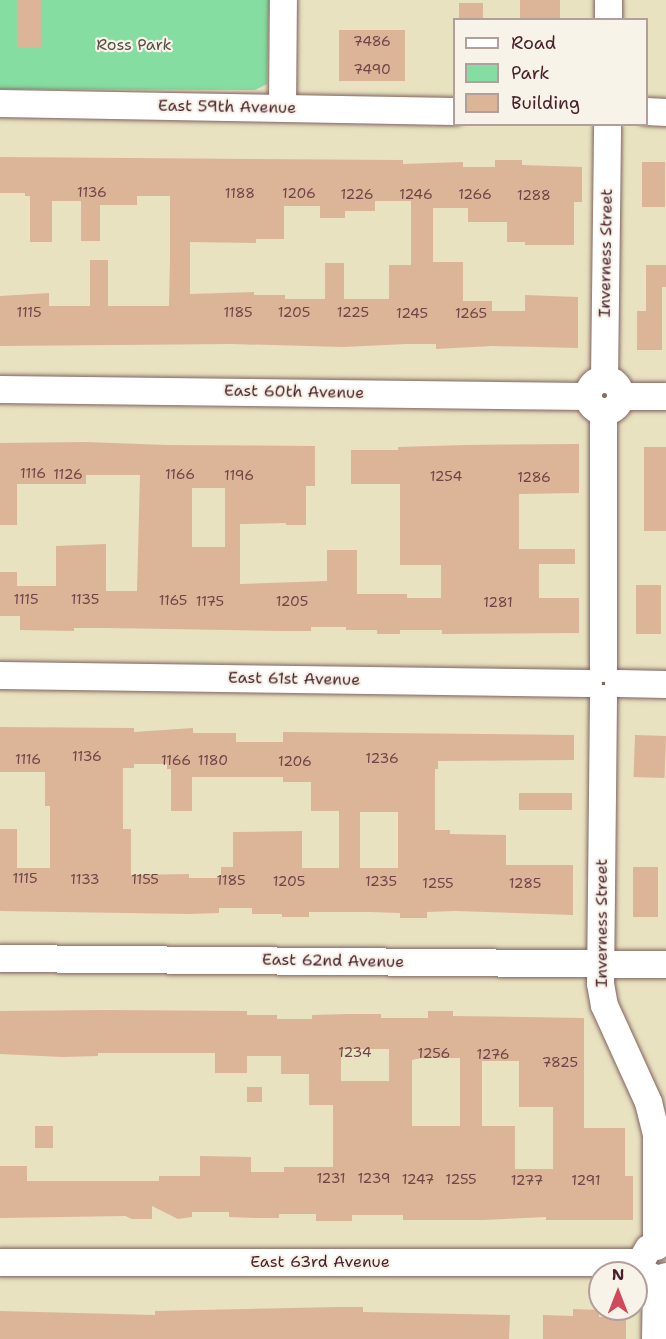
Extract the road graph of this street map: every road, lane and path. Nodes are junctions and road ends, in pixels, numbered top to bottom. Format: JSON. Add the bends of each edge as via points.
{"nodes":[{"id":1,"x":283,"y":0,"type":"edge"},
{"id":2,"x":608,"y":0,"type":"edge"},
{"id":3,"x":608,"y":18,"type":"edge"},
{"id":4,"x":0,"y":104,"type":"edge"},
{"id":5,"x":282,"y":107,"type":"junction"},
{"id":6,"x":453,"y":111,"type":"edge"},
{"id":7,"x":648,"y":111,"type":"edge"},
{"id":8,"x":666,"y":111,"type":"edge"},
{"id":9,"x":607,"y":126,"type":"edge"},
{"id":10,"x":0,"y":389,"type":"edge"},
{"id":11,"x":604,"y":396,"type":"junction"},
{"id":12,"x":666,"y":396,"type":"edge"},
{"id":13,"x":0,"y":675,"type":"edge"},
{"id":14,"x":603,"y":683,"type":"junction"},
{"id":15,"x":666,"y":684,"type":"edge"},
{"id":16,"x":0,"y":958,"type":"edge"},
{"id":17,"x":599,"y":963,"type":"junction"},
{"id":18,"x":666,"y":964,"type":"edge"},
{"id":19,"x":0,"y":1262,"type":"edge"},
{"id":20,"x":657,"y":1262,"type":"edge"},
{"id":21,"x":655,"y":1339,"type":"edge"}],
"edges":[{"from":1,"to":5,"type":"street"},
{"from":2,"to":3,"type":"street"},
{"from":4,"to":5,"type":"street","name":"East 59th Avenue"},
{"from":5,"to":6,"type":"street","name":"East 59th Avenue"},
{"from":7,"to":8,"type":"street"},
{"from":9,"to":11,"type":"street","name":"Inverness Street"},
{"from":10,"to":11,"type":"street","name":"East 60th Avenue"},
{"from":11,"to":12,"type":"street","name":"East 60th Avenue"},
{"from":11,"to":14,"type":"street","name":"Inverness Street"},
{"from":13,"to":14,"type":"street","name":"East 61st Avenue"},
{"from":14,"to":15,"type":"street","name":"East 61st Avenue"},
{"from":14,"to":17,"type":"street","name":"Inverness Street"},
{"from":16,"to":17,"type":"street","name":"East 62nd Avenue"},
{"from":17,"to":18,"type":"street","name":"East 62nd Avenue"},
{"from":17,"to":20,"type":"street","name":"Inverness Street","via":[[604,1005],[648,1102],[656,1133]]},
{"from":19,"to":20,"type":"street","name":"East 63rd Avenue"},
{"from":20,"to":21,"type":"street","name":"Inverness Street"}]}
